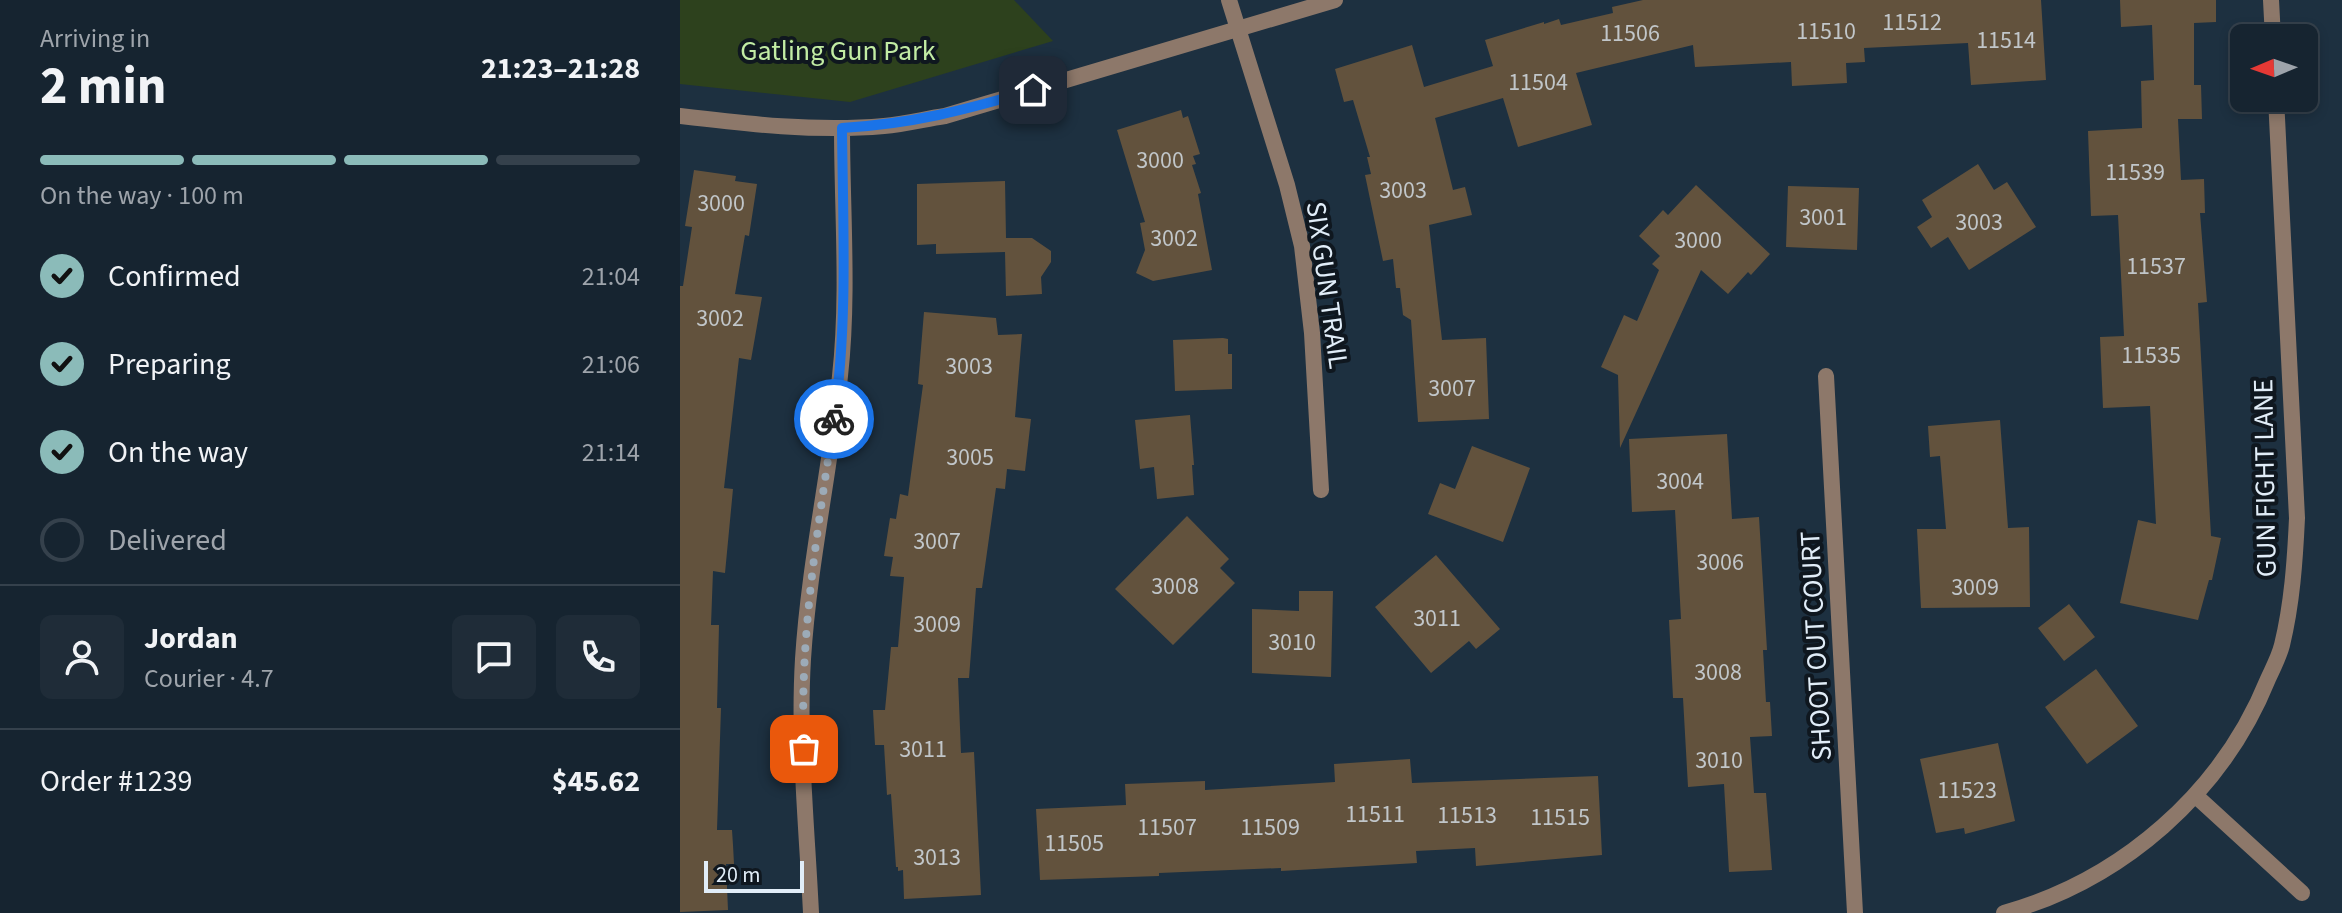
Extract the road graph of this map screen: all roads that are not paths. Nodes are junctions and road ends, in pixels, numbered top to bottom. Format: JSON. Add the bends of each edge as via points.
{"nodes":[{"id":1,"x":1229,"y":0,"type":"edge"},
{"id":2,"x":1335,"y":0,"type":"edge"},
{"id":3,"x":2271,"y":0,"type":"edge"},
{"id":4,"x":2272,"y":24,"type":"edge"},
{"id":5,"x":1240,"y":30,"type":"junction"},
{"id":6,"x":2277,"y":112,"type":"edge"},
{"id":7,"x":680,"y":116,"type":"edge"},
{"id":8,"x":842,"y":128,"type":"junction"},
{"id":9,"x":1826,"y":376,"type":"dead end"},
{"id":10,"x":1321,"y":490,"type":"dead end"},
{"id":11,"x":2196,"y":796,"type":"junction"},
{"id":12,"x":2302,"y":893,"type":"dead end"},
{"id":13,"x":811,"y":913,"type":"edge"},
{"id":14,"x":1855,"y":913,"type":"edge"},
{"id":15,"x":2004,"y":913,"type":"edge"}],
"edges":[{"from":1,"to":5,"type":"street","name":"SIX GUN TRAIL"},
{"from":2,"to":5,"type":"street"},
{"from":3,"to":4,"type":"street"},
{"from":5,"to":8,"type":"street","via":[[945,116]]},
{"from":5,"to":10,"type":"street","name":"SIX GUN TRAIL","via":[[1302,246]]},
{"from":6,"to":11,"type":"street","name":"GUN FIGHT LANE","via":[[2297,518],[2294,576],[2281,647],[2259,702],[2232,751]]},
{"from":7,"to":8,"type":"street","via":[[760,126]]},
{"from":8,"to":13,"type":"street","via":[[840,376],[803,662]]},
{"from":9,"to":14,"type":"street","name":"SHOOT OUT COURT"},
{"from":11,"to":12,"type":"street"},
{"from":11,"to":15,"type":"street","name":"GUN FIGHT LANE","via":[[2132,851],[2080,885]]}]}
